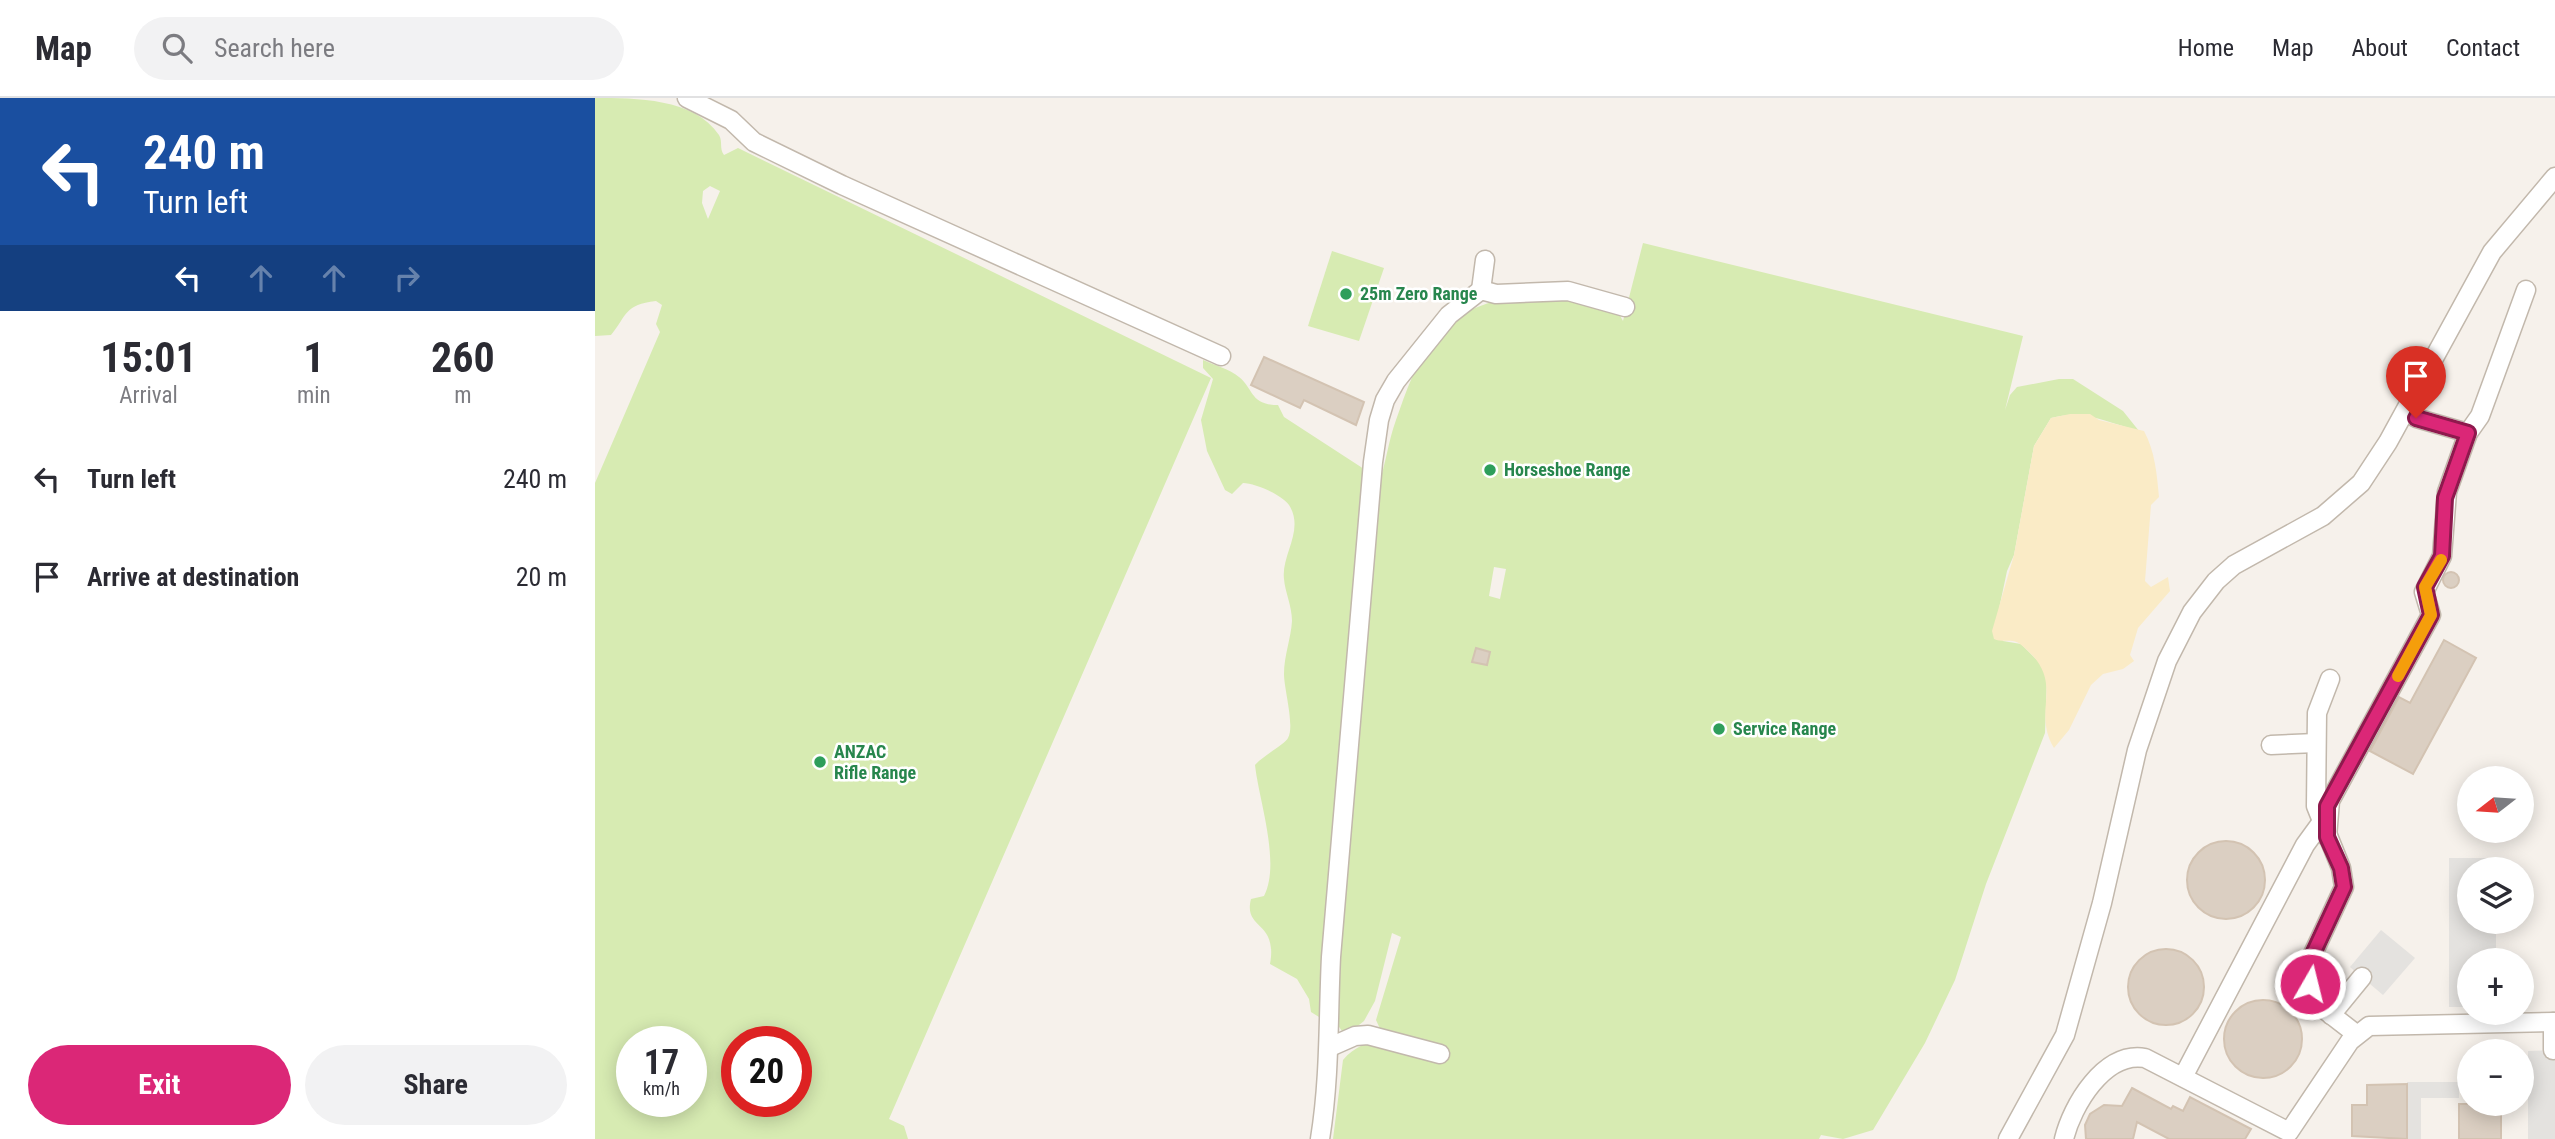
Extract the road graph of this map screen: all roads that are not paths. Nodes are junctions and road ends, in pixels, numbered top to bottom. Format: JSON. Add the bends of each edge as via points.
{"nodes":[{"id":1,"x":687,"y":98,"type":"edge"},
{"id":2,"x":2555,"y":177,"type":"edge"},
{"id":3,"x":1485,"y":260,"type":"dead end"},
{"id":4,"x":1481,"y":290,"type":"junction"},
{"id":5,"x":2526,"y":290,"type":"dead end"},
{"id":6,"x":1625,"y":307,"type":"dead end"},
{"id":7,"x":1221,"y":356,"type":"dead end"},
{"id":8,"x":2416,"y":418,"type":"dead end"},
{"id":9,"x":2468,"y":433,"type":"junction"},
{"id":10,"x":2330,"y":679,"type":"dead end"},
{"id":11,"x":2316,"y":743,"type":"junction"},
{"id":12,"x":2271,"y":745,"type":"dead end"},
{"id":13,"x":2324,"y":830,"type":"junction"},
{"id":14,"x":2362,"y":978,"type":"dead end"},
{"id":15,"x":2331,"y":1015,"type":"junction"},
{"id":16,"x":2457,"y":1020,"type":"edge"},
{"id":17,"x":2534,"y":1021,"type":"edge"},
{"id":18,"x":2554,"y":1022,"type":"edge"},
{"id":19,"x":2356,"y":1034,"type":"junction"},
{"id":20,"x":1330,"y":1047,"type":"junction"},
{"id":21,"x":2553,"y":1050,"type":"dead end"},
{"id":22,"x":1440,"y":1054,"type":"dead end"},
{"id":23,"x":2183,"y":1077,"type":"junction"},
{"id":24,"x":2293,"y":1135,"type":"edge"},
{"id":25,"x":1320,"y":1139,"type":"edge"},
{"id":26,"x":2008,"y":1139,"type":"edge"},
{"id":27,"x":2064,"y":1139,"type":"edge"}],
"edges":[{"from":1,"to":7,"type":"lane","via":[[731,120],[754,142],[842,185]]},
{"from":2,"to":26,"type":"lane","via":[[2492,252],[2361,483],[2323,516],[2234,565],[2192,611],[2167,661],[2137,750],[2065,1035]]},
{"from":3,"to":4,"type":"lane"},
{"from":4,"to":6,"type":"lane","via":[[1496,294],[1568,291]]},
{"from":4,"to":20,"type":"lane","via":[[1449,314],[1426,340],[1385,400],[1377,428],[1331,957]]},
{"from":5,"to":9,"type":"lane","via":[[2480,416]]},
{"from":8,"to":9,"type":"lane"},
{"from":9,"to":13,"type":"lane","via":[[2445,498],[2442,556],[2425,587],[2431,615],[2330,800]]},
{"from":10,"to":11,"type":"lane","via":[[2319,705]]},
{"from":11,"to":12,"type":"lane"},
{"from":11,"to":13,"type":"lane","via":[[2316,806]]},
{"from":13,"to":15,"type":"lane","via":[[2344,887],[2311,958],[2309,974],[2316,1003]]},
{"from":13,"to":23,"type":"lane","via":[[2305,845]]},
{"from":14,"to":15,"type":"lane"},
{"from":15,"to":19,"type":"lane"},
{"from":16,"to":19,"type":"lane","via":[[2373,1026]]},
{"from":17,"to":18,"type":"lane"},
{"from":18,"to":21,"type":"lane"},
{"from":19,"to":24,"type":"lane"},
{"from":20,"to":22,"type":"lane","via":[[1368,1035]]},
{"from":20,"to":25,"type":"lane"},
{"from":23,"to":24,"type":"lane"},
{"from":23,"to":27,"type":"lane","via":[[2144,1058],[2117,1062],[2085,1094]]}]}
